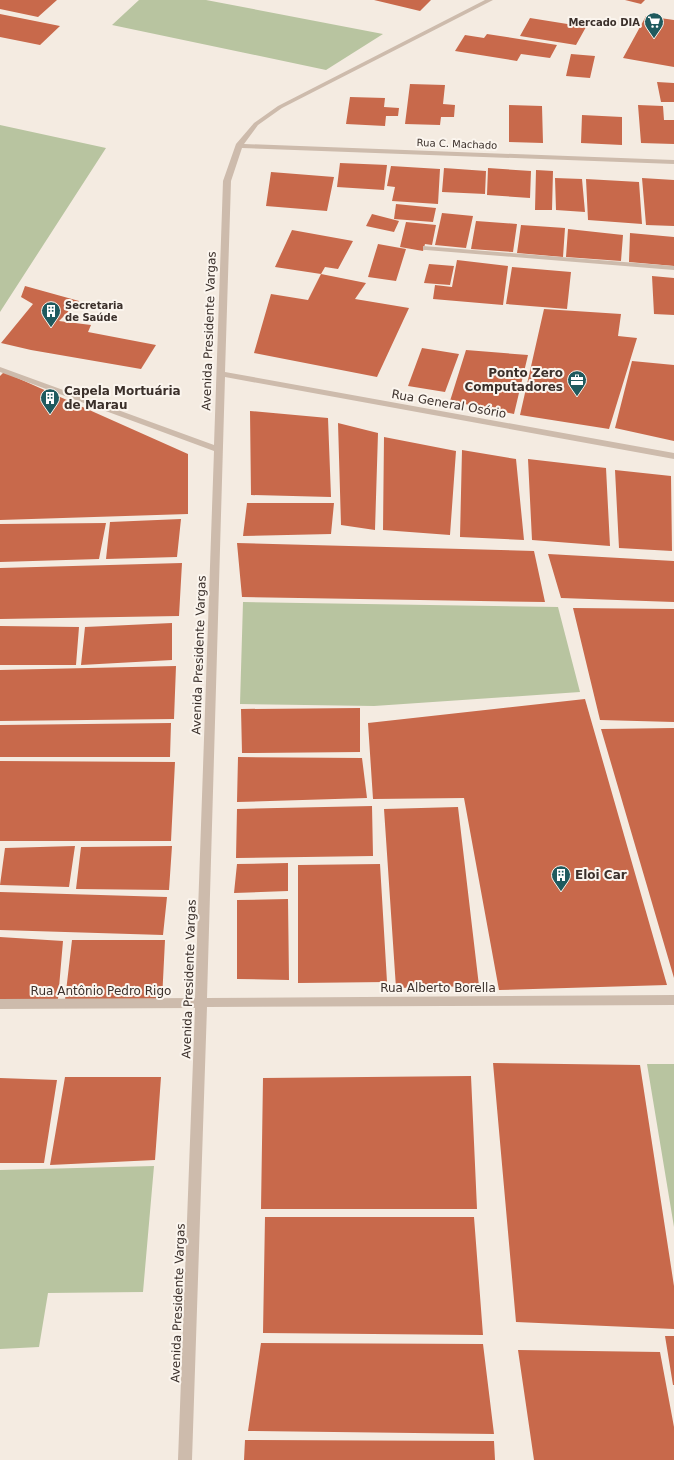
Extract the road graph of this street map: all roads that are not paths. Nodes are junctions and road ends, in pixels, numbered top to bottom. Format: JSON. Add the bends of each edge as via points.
{"nodes":[{"id":1,"x":490,"y":0,"type":"edge"},
{"id":2,"x":239,"y":146,"type":"junction"},
{"id":3,"x":674,"y":162,"type":"edge"},
{"id":4,"x":426,"y":248,"type":"dead end"},
{"id":5,"x":674,"y":268,"type":"edge"},
{"id":6,"x":0,"y":369,"type":"edge"},
{"id":7,"x":220,"y":374,"type":"junction"},
{"id":8,"x":219,"y":450,"type":"junction"},
{"id":9,"x":674,"y":456,"type":"edge"},
{"id":10,"x":674,"y":1000,"type":"edge"},
{"id":11,"x":201,"y":1003,"type":"junction"},
{"id":12,"x":0,"y":1004,"type":"edge"},
{"id":13,"x":185,"y":1460,"type":"edge"}],
"edges":[{"from":1,"to":2,"type":"street","name":"Avenida Presidente Vargas","via":[[280,107],[256,124]]},
{"from":2,"to":3,"type":"street","name":"Rua C. Machado"},
{"from":2,"to":7,"type":"street","name":"Avenida Presidente Vargas","via":[[227,181]]},
{"from":4,"to":5,"type":"street"},
{"from":6,"to":8,"type":"street"},
{"from":7,"to":8,"type":"street","name":"Avenida Presidente Vargas"},
{"from":7,"to":9,"type":"street","name":"Rua General Osório"},
{"from":8,"to":11,"type":"street","name":"Avenida Presidente Vargas"},
{"from":10,"to":11,"type":"street","name":"Rua Alberto Borella"},
{"from":11,"to":12,"type":"street","name":"Rua Antônio Pedro Rigo"},
{"from":11,"to":13,"type":"street","name":"Avenida Presidente Vargas"}]}
